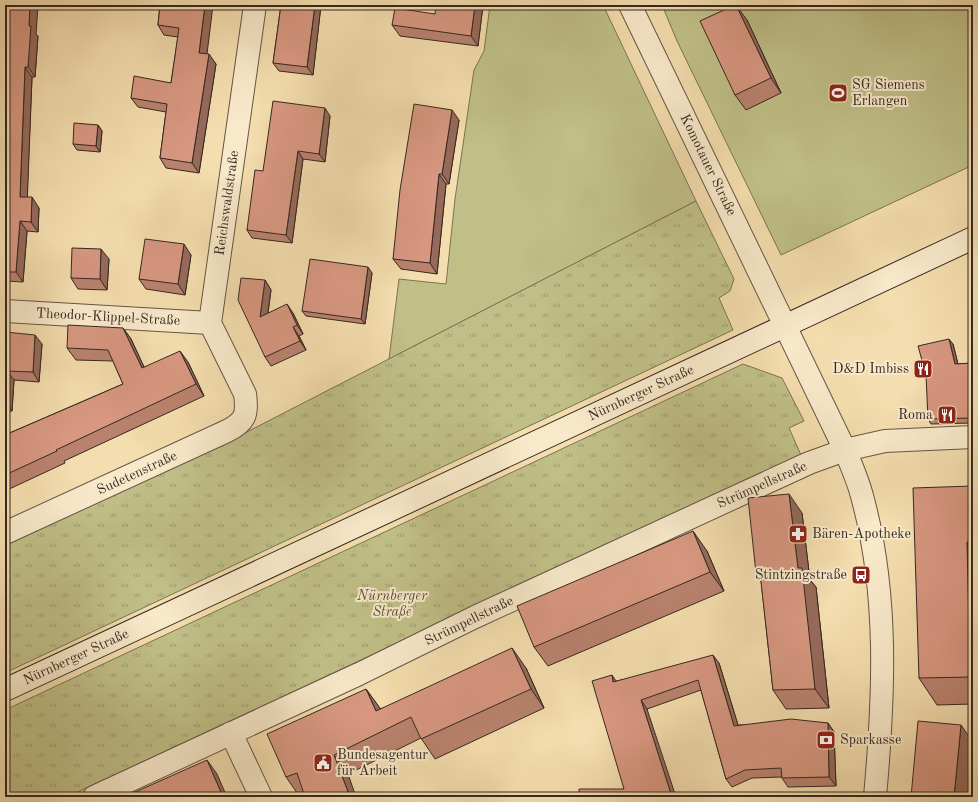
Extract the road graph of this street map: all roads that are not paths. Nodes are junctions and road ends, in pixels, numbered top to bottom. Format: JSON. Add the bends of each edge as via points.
{"nodes":[{"id":1,"x":255,"y":5,"type":"edge"},
{"id":2,"x":630,"y":5,"type":"edge"},
{"id":3,"x":973,"y":238,"type":"edge"},
{"id":4,"x":5,"y":311,"type":"edge"},
{"id":5,"x":210,"y":323,"type":"junction"},
{"id":6,"x":786,"y":326,"type":"junction"},
{"id":7,"x":973,"y":437,"type":"edge"},
{"id":8,"x":845,"y":450,"type":"junction"},
{"id":9,"x":5,"y":533,"type":"edge"},
{"id":10,"x":5,"y":690,"type":"edge"},
{"id":11,"x":231,"y":734,"type":"junction"},
{"id":12,"x":94,"y":797,"type":"edge"},
{"id":13,"x":261,"y":797,"type":"edge"},
{"id":14,"x":875,"y":797,"type":"edge"}],
"edges":[{"from":1,"to":5,"type":"street","name":"Reichswaldstraße"},
{"from":2,"to":6,"type":"street","name":"Komotauer Straße"},
{"from":3,"to":6,"type":"street","name":"Nürnberger Straße"},
{"from":4,"to":5,"type":"street","name":"Theodor-Klippel-Straße"},
{"from":5,"to":9,"type":"street","name":"Sudetenstraße","via":[[245,394],[245,416],[240,424]]},
{"from":6,"to":8,"type":"street"},
{"from":6,"to":10,"type":"street","name":"Nürnberger Straße"},
{"from":7,"to":8,"type":"street","name":"Strümpellstraße","via":[[890,440]]},
{"from":8,"to":11,"type":"street","name":"Strümpellstraße","via":[[809,463],[652,535]]},
{"from":8,"to":14,"type":"street","via":[[862,494],[880,591],[882,689]]},
{"from":11,"to":12,"type":"street","name":"Strümpellstraße"},
{"from":11,"to":13,"type":"street"}]}
